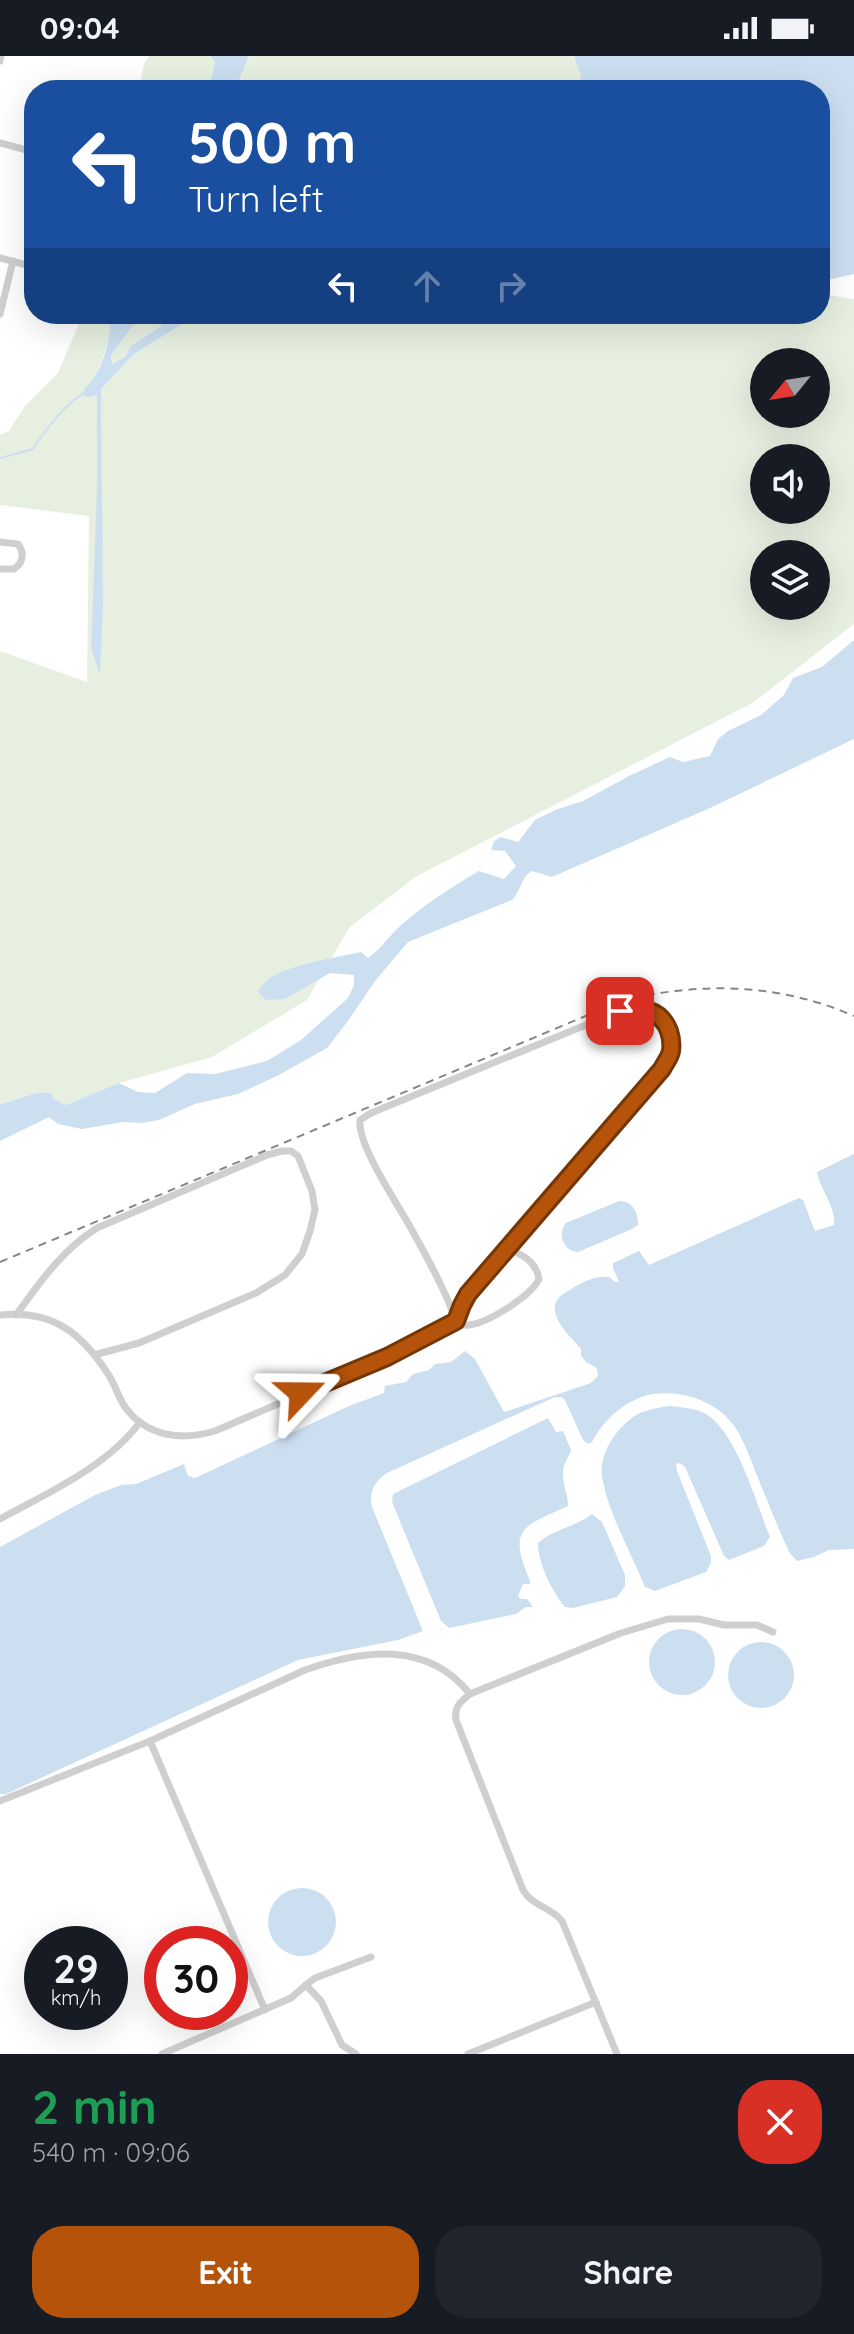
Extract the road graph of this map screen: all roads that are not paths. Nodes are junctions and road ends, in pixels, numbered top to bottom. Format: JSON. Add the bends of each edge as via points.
{"nodes":[{"id":1,"x":0,"y":143,"type":"edge"},
{"id":2,"x":24,"y":149,"type":"edge"},
{"id":3,"x":0,"y":258,"type":"edge"},
{"id":4,"x":13,"y":261,"type":"junction"},
{"id":5,"x":24,"y":264,"type":"edge"},
{"id":6,"x":0,"y":314,"type":"edge"},
{"id":7,"x":0,"y":542,"type":"edge"},
{"id":8,"x":0,"y":569,"type":"edge"},
{"id":9,"x":507,"y":1249,"type":"junction"},
{"id":10,"x":0,"y":1315,"type":"edge"},
{"id":11,"x":16,"y":1315,"type":"junction"},
{"id":12,"x":456,"y":1321,"type":"junction"},
{"id":13,"x":94,"y":1355,"type":"junction"},
{"id":14,"x":140,"y":1422,"type":"junction"},
{"id":15,"x":0,"y":1519,"type":"edge"},
{"id":16,"x":773,"y":1632,"type":"dead end"},
{"id":17,"x":470,"y":1694,"type":"junction"},
{"id":18,"x":150,"y":1741,"type":"junction"},
{"id":19,"x":0,"y":1801,"type":"edge"},
{"id":20,"x":371,"y":1957,"type":"dead end"},
{"id":21,"x":306,"y":1985,"type":"junction"},
{"id":22,"x":596,"y":2002,"type":"junction"},
{"id":23,"x":265,"y":2010,"type":"junction"},
{"id":24,"x":162,"y":2054,"type":"edge"},
{"id":25,"x":356,"y":2054,"type":"edge"},
{"id":26,"x":468,"y":2054,"type":"edge"},
{"id":27,"x":617,"y":2054,"type":"edge"}],
"edges":[{"from":1,"to":2,"type":"street"},
{"from":3,"to":4,"type":"street"},
{"from":4,"to":5,"type":"street"},
{"from":4,"to":6,"type":"street"},
{"from":7,"to":8,"type":"street","via":[[18,544],[22,556],[14,569]]},
{"from":9,"to":12,"type":"street","via":[[468,1294]]},
{"from":9,"to":12,"type":"street","via":[[522,1254],[536,1268],[539,1279],[534,1289],[478,1323]]},
{"from":9,"to":12,"type":"street","via":[[662,1069],[671,1040],[650,1010],[620,1011],[360,1120],[382,1178],[445,1290]]},
{"from":10,"to":11,"type":"street"},
{"from":11,"to":13,"type":"street","via":[[59,1324]]},
{"from":11,"to":13,"type":"street","via":[[46,1272],[97,1228],[267,1155],[291,1151],[298,1156],[315,1210],[302,1254],[285,1275],[256,1293],[139,1343]]},
{"from":12,"to":14,"type":"street","via":[[387,1357],[204,1434],[172,1436]]},
{"from":13,"to":14,"type":"street"},
{"from":14,"to":15,"type":"street","via":[[105,1458]]},
{"from":16,"to":17,"type":"street","via":[[757,1625],[668,1619]]},
{"from":17,"to":18,"type":"street","via":[[430,1663],[397,1655],[356,1655],[305,1670]]},
{"from":17,"to":22,"type":"street","via":[[456,1709],[456,1720],[523,1890],[562,1921]]},
{"from":18,"to":19,"type":"street"},
{"from":18,"to":23,"type":"street"},
{"from":20,"to":21,"type":"street"},
{"from":21,"to":23,"type":"street"},
{"from":21,"to":25,"type":"street","via":[[321,2001],[342,2045]]},
{"from":22,"to":26,"type":"street"},
{"from":22,"to":27,"type":"street"},
{"from":23,"to":24,"type":"street"}]}
